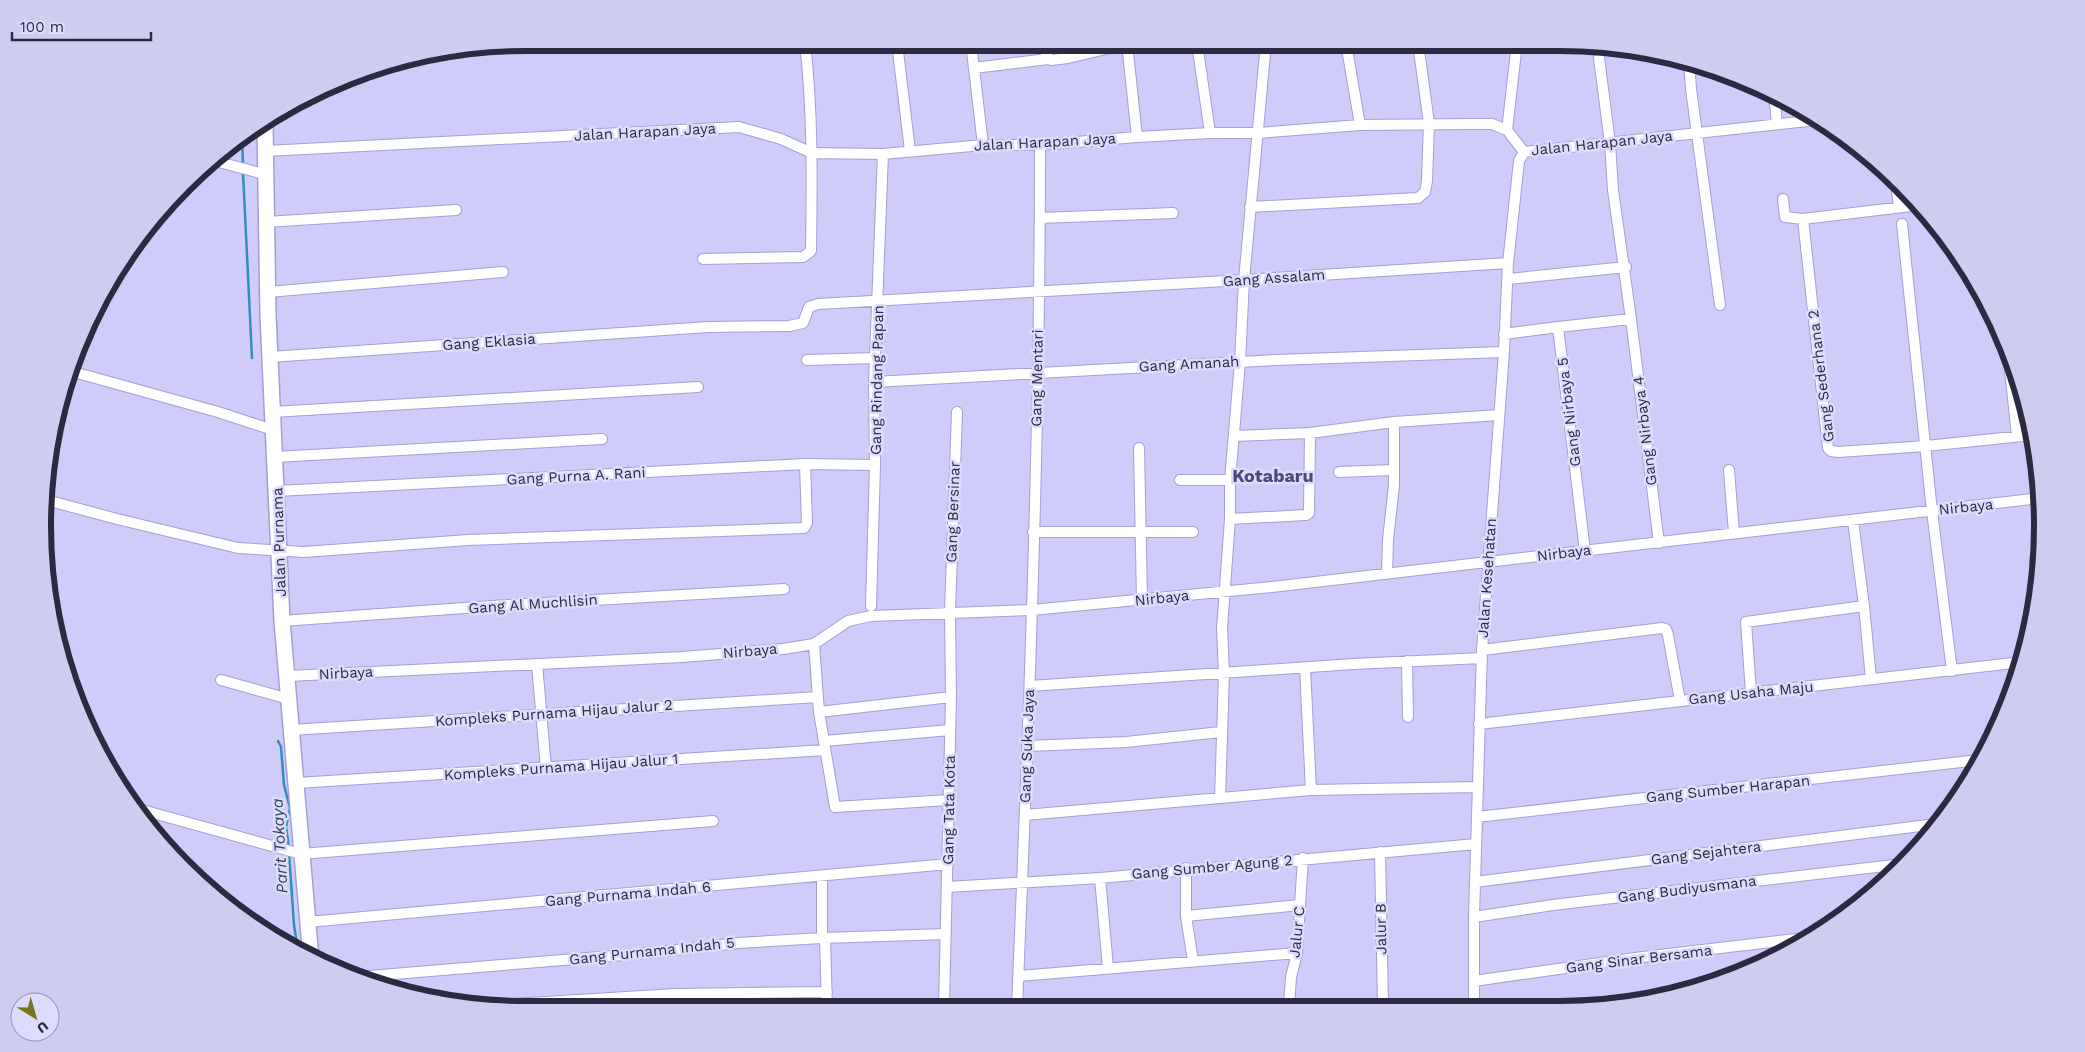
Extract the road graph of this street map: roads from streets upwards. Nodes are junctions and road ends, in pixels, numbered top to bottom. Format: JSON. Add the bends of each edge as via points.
{"nodes":[{"id":1,"x":806,"y":51,"type":"edge"},
{"id":2,"x":898,"y":51,"type":"edge"},
{"id":3,"x":972,"y":51,"type":"edge"},
{"id":4,"x":1045,"y":51,"type":"edge"},
{"id":5,"x":1098,"y":51,"type":"edge"},
{"id":6,"x":1128,"y":51,"type":"edge"},
{"id":7,"x":1199,"y":51,"type":"edge"},
{"id":8,"x":1265,"y":51,"type":"edge"},
{"id":9,"x":1347,"y":51,"type":"edge"},
{"id":10,"x":1419,"y":51,"type":"edge"},
{"id":11,"x":1516,"y":51,"type":"edge"},
{"id":12,"x":1599,"y":58,"type":"dead end"},
{"id":13,"x":1048,"y":59,"type":"junction"},
{"id":14,"x":974,"y":68,"type":"junction"},
{"id":15,"x":1690,"y":69,"type":"edge"},
{"id":16,"x":1775,"y":103,"type":"edge"},
{"id":17,"x":1806,"y":121,"type":"edge"},
{"id":18,"x":1429,"y":123,"type":"junction"},
{"id":19,"x":1777,"y":124,"type":"junction"},
{"id":20,"x":1360,"y":125,"type":"junction"},
{"id":21,"x":265,"y":129,"type":"edge"},
{"id":22,"x":1507,"y":130,"type":"junction"},
{"id":23,"x":1210,"y":133,"type":"junction"},
{"id":24,"x":1258,"y":133,"type":"junction"},
{"id":25,"x":1697,"y":133,"type":"junction"},
{"id":26,"x":1137,"y":137,"type":"junction"},
{"id":27,"x":1610,"y":143,"type":"junction"},
{"id":28,"x":982,"y":145,"type":"junction"},
{"id":29,"x":1040,"y":145,"type":"junction"},
{"id":30,"x":265,"y":151,"type":"junction"},
{"id":31,"x":910,"y":151,"type":"junction"},
{"id":32,"x":1524,"y":152,"type":"junction"},
{"id":33,"x":812,"y":153,"type":"junction"},
{"id":34,"x":883,"y":154,"type":"junction"},
{"id":35,"x":221,"y":162,"type":"edge"},
{"id":36,"x":264,"y":174,"type":"junction"},
{"id":37,"x":1897,"y":192,"type":"edge"},
{"id":38,"x":1783,"y":199,"type":"dead end"},
{"id":39,"x":1910,"y":206,"type":"edge"},
{"id":40,"x":1250,"y":207,"type":"junction"},
{"id":41,"x":1899,"y":207,"type":"junction"},
{"id":42,"x":456,"y":210,"type":"dead end"},
{"id":43,"x":1173,"y":214,"type":"dead end"},
{"id":44,"x":1040,"y":218,"type":"junction"},
{"id":45,"x":1803,"y":219,"type":"junction"},
{"id":46,"x":266,"y":222,"type":"junction"},
{"id":47,"x":1902,"y":224,"type":"dead end"},
{"id":48,"x":703,"y":259,"type":"dead end"},
{"id":49,"x":1508,"y":264,"type":"junction"},
{"id":50,"x":1626,"y":266,"type":"junction"},
{"id":51,"x":504,"y":272,"type":"dead end"},
{"id":52,"x":1508,"y":279,"type":"junction"},
{"id":53,"x":1244,"y":280,"type":"junction"},
{"id":54,"x":268,"y":292,"type":"junction"},
{"id":55,"x":1039,"y":292,"type":"junction"},
{"id":56,"x":878,"y":301,"type":"junction"},
{"id":57,"x":1720,"y":305,"type":"dead end"},
{"id":58,"x":1631,"y":319,"type":"junction"},
{"id":59,"x":1558,"y":327,"type":"junction"},
{"id":60,"x":1504,"y":334,"type":"junction"},
{"id":61,"x":1504,"y":352,"type":"junction"},
{"id":62,"x":270,"y":357,"type":"junction"},
{"id":63,"x":876,"y":358,"type":"junction"},
{"id":64,"x":807,"y":360,"type":"dead end"},
{"id":65,"x":1240,"y":362,"type":"junction"},
{"id":66,"x":1037,"y":372,"type":"junction"},
{"id":67,"x":76,"y":373,"type":"edge"},
{"id":68,"x":874,"y":382,"type":"junction"},
{"id":69,"x":2012,"y":382,"type":"edge"},
{"id":70,"x":698,"y":387,"type":"dead end"},
{"id":71,"x":272,"y":412,"type":"junction"},
{"id":72,"x":957,"y":412,"type":"dead end"},
{"id":73,"x":1499,"y":415,"type":"junction"},
{"id":74,"x":1394,"y":422,"type":"junction"},
{"id":75,"x":274,"y":430,"type":"junction"},
{"id":76,"x":1310,"y":433,"type":"junction"},
{"id":77,"x":2025,"y":435,"type":"edge"},
{"id":78,"x":1235,"y":436,"type":"junction"},
{"id":79,"x":2018,"y":436,"type":"junction"},
{"id":80,"x":602,"y":439,"type":"dead end"},
{"id":81,"x":1926,"y":446,"type":"junction"},
{"id":82,"x":1139,"y":448,"type":"dead end"},
{"id":83,"x":275,"y":457,"type":"junction"},
{"id":84,"x":804,"y":464,"type":"junction"},
{"id":85,"x":875,"y":465,"type":"junction"},
{"id":86,"x":1394,"y":470,"type":"junction"},
{"id":87,"x":1729,"y":470,"type":"dead end"},
{"id":88,"x":1339,"y":472,"type":"dead end"},
{"id":89,"x":1180,"y":480,"type":"dead end"},
{"id":90,"x":1230,"y":480,"type":"junction"},
{"id":91,"x":277,"y":491,"type":"junction"},
{"id":92,"x":2033,"y":499,"type":"edge"},
{"id":93,"x":52,"y":501,"type":"edge"},
{"id":94,"x":1932,"y":511,"type":"junction"},
{"id":95,"x":1230,"y":519,"type":"junction"},
{"id":96,"x":1853,"y":521,"type":"junction"},
{"id":97,"x":1033,"y":532,"type":"junction"},
{"id":98,"x":1141,"y":532,"type":"junction"},
{"id":99,"x":1193,"y":532,"type":"dead end"},
{"id":100,"x":1734,"y":534,"type":"junction"},
{"id":101,"x":1659,"y":543,"type":"junction"},
{"id":102,"x":280,"y":551,"type":"junction"},
{"id":103,"x":1586,"y":551,"type":"junction"},
{"id":104,"x":1487,"y":563,"type":"junction"},
{"id":105,"x":1387,"y":574,"type":"junction"},
{"id":106,"x":784,"y":589,"type":"dead end"},
{"id":107,"x":1225,"y":591,"type":"junction"},
{"id":108,"x":1142,"y":600,"type":"junction"},
{"id":109,"x":1864,"y":606,"type":"junction"},
{"id":110,"x":871,"y":610,"type":"junction"},
{"id":111,"x":1032,"y":610,"type":"junction"},
{"id":112,"x":950,"y":612,"type":"junction"},
{"id":113,"x":282,"y":621,"type":"junction"},
{"id":114,"x":814,"y":644,"type":"junction"},
{"id":115,"x":1482,"y":654,"type":"junction"},
{"id":116,"x":1407,"y":661,"type":"junction"},
{"id":117,"x":2014,"y":663,"type":"edge"},
{"id":118,"x":537,"y":664,"type":"junction"},
{"id":119,"x":1305,"y":668,"type":"junction"},
{"id":120,"x":1952,"y":671,"type":"junction"},
{"id":121,"x":1224,"y":674,"type":"junction"},
{"id":122,"x":288,"y":676,"type":"junction"},
{"id":123,"x":1871,"y":679,"type":"junction"},
{"id":124,"x":221,"y":680,"type":"dead end"},
{"id":125,"x":1030,"y":686,"type":"junction"},
{"id":126,"x":1751,"y":693,"type":"junction"},
{"id":127,"x":950,"y":696,"type":"junction"},
{"id":128,"x":818,"y":697,"type":"junction"},
{"id":129,"x":289,"y":698,"type":"junction"},
{"id":130,"x":1680,"y":701,"type":"junction"},
{"id":131,"x":819,"y":712,"type":"junction"},
{"id":132,"x":541,"y":714,"type":"junction"},
{"id":133,"x":1408,"y":717,"type":"dead end"},
{"id":134,"x":1480,"y":724,"type":"junction"},
{"id":135,"x":291,"y":730,"type":"junction"},
{"id":136,"x":950,"y":730,"type":"junction"},
{"id":137,"x":1221,"y":732,"type":"junction"},
{"id":138,"x":824,"y":746,"type":"junction"},
{"id":139,"x":1028,"y":746,"type":"junction"},
{"id":140,"x":1971,"y":761,"type":"edge"},
{"id":141,"x":546,"y":768,"type":"junction"},
{"id":142,"x":296,"y":783,"type":"junction"},
{"id":143,"x":1478,"y":787,"type":"junction"},
{"id":144,"x":1311,"y":790,"type":"junction"},
{"id":145,"x":1220,"y":798,"type":"junction"},
{"id":146,"x":949,"y":800,"type":"junction"},
{"id":147,"x":146,"y":811,"type":"edge"},
{"id":148,"x":1025,"y":815,"type":"junction"},
{"id":149,"x":1476,"y":817,"type":"junction"},
{"id":150,"x":713,"y":821,"type":"dead end"},
{"id":151,"x":1928,"y":825,"type":"edge"},
{"id":152,"x":1476,"y":844,"type":"junction"},
{"id":153,"x":293,"y":852,"type":"junction"},
{"id":154,"x":1380,"y":852,"type":"junction"},
{"id":155,"x":1304,"y":858,"type":"junction"},
{"id":156,"x":948,"y":864,"type":"junction"},
{"id":157,"x":1891,"y":865,"type":"edge"},
{"id":158,"x":1186,"y":868,"type":"junction"},
{"id":159,"x":822,"y":876,"type":"junction"},
{"id":160,"x":1100,"y":878,"type":"junction"},
{"id":161,"x":1023,"y":882,"type":"junction"},
{"id":162,"x":1475,"y":882,"type":"junction"},
{"id":163,"x":947,"y":887,"type":"junction"},
{"id":164,"x":1300,"y":905,"type":"junction"},
{"id":165,"x":1186,"y":916,"type":"junction"},
{"id":166,"x":1474,"y":917,"type":"junction"},
{"id":167,"x":308,"y":922,"type":"junction"},
{"id":168,"x":946,"y":934,"type":"junction"},
{"id":169,"x":824,"y":938,"type":"junction"},
{"id":170,"x":1792,"y":939,"type":"edge"},
{"id":171,"x":310,"y":949,"type":"edge"},
{"id":172,"x":1297,"y":954,"type":"junction"},
{"id":173,"x":1193,"y":961,"type":"junction"},
{"id":174,"x":1108,"y":968,"type":"junction"},
{"id":175,"x":372,"y":976,"type":"edge"},
{"id":176,"x":1019,"y":976,"type":"junction"},
{"id":177,"x":1474,"y":981,"type":"junction"},
{"id":178,"x":826,"y":992,"type":"junction"},
{"id":179,"x":562,"y":1001,"type":"edge"},
{"id":180,"x":827,"y":1001,"type":"edge"},
{"id":181,"x":944,"y":1001,"type":"edge"},
{"id":182,"x":1017,"y":1001,"type":"edge"},
{"id":183,"x":1289,"y":1001,"type":"edge"},
{"id":184,"x":1383,"y":1001,"type":"edge"},
{"id":185,"x":1474,"y":1001,"type":"edge"}],
"edges":[{"from":1,"to":33,"type":"street"},
{"from":2,"to":31,"type":"street"},
{"from":3,"to":14,"type":"street"},
{"from":4,"to":13,"type":"street"},
{"from":5,"to":13,"type":"street"},
{"from":6,"to":26,"type":"street"},
{"from":7,"to":23,"type":"street"},
{"from":8,"to":24,"type":"street"},
{"from":9,"to":20,"type":"street"},
{"from":10,"to":18,"type":"street"},
{"from":11,"to":22,"type":"street"},
{"from":12,"to":27,"type":"street","name":"Gang Nirbaya 4"},
{"from":13,"to":14,"type":"street"},
{"from":14,"to":28,"type":"street"},
{"from":15,"to":25,"type":"street"},
{"from":16,"to":19,"type":"street"},
{"from":17,"to":19,"type":"street","name":"Jalan Harapan Jaya"},
{"from":18,"to":20,"type":"street","name":"Jalan Harapan Jaya"},
{"from":18,"to":22,"type":"street","name":"Jalan Harapan Jaya","via":[[1492,124]]},
{"from":18,"to":40,"type":"street","via":[[1427,181],[1425,192],[1418,198]]},
{"from":19,"to":25,"type":"street","name":"Jalan Harapan Jaya"},
{"from":20,"to":24,"type":"street","name":"Jalan Harapan Jaya"},
{"from":21,"to":30,"type":"street","name":"Jalan Purnama"},
{"from":22,"to":32,"type":"street","name":"Jalan Harapan Jaya"},
{"from":23,"to":24,"type":"street","name":"Jalan Harapan Jaya"},
{"from":23,"to":26,"type":"street","name":"Jalan Harapan Jaya"},
{"from":24,"to":40,"type":"street"},
{"from":25,"to":27,"type":"street","name":"Jalan Harapan Jaya"},
{"from":25,"to":57,"type":"street"},
{"from":26,"to":29,"type":"street","name":"Jalan Harapan Jaya"},
{"from":27,"to":32,"type":"street","name":"Jalan Harapan Jaya"},
{"from":27,"to":50,"type":"street","name":"Gang Nirbaya 4","via":[[1613,190]]},
{"from":28,"to":29,"type":"street","name":"Jalan Harapan Jaya"},
{"from":28,"to":31,"type":"street","name":"Jalan Harapan Jaya"},
{"from":29,"to":44,"type":"street","name":"Gang Mentari"},
{"from":30,"to":33,"type":"street","name":"Jalan Harapan Jaya","via":[[739,127],[781,139]]},
{"from":30,"to":36,"type":"street","name":"Jalan Purnama"},
{"from":31,"to":34,"type":"street","name":"Jalan Harapan Jaya"},
{"from":32,"to":49,"type":"street","name":"Jalan Kesehatan","via":[[1520,161]]},
{"from":33,"to":34,"type":"street","name":"Jalan Harapan Jaya"},
{"from":33,"to":48,"type":"street","via":[[809,254]]},
{"from":34,"to":56,"type":"street","name":"Gang Rindang Papan"},
{"from":35,"to":36,"type":"street"},
{"from":36,"to":46,"type":"street","name":"Jalan Purnama"},
{"from":37,"to":41,"type":"street"},
{"from":38,"to":45,"type":"street","via":[[1785,217]]},
{"from":39,"to":41,"type":"street"},
{"from":40,"to":53,"type":"street"},
{"from":41,"to":45,"type":"street"},
{"from":42,"to":46,"type":"street"},
{"from":43,"to":44,"type":"street"},
{"from":44,"to":55,"type":"street","name":"Gang Mentari"},
{"from":45,"to":81,"type":"street","name":"Gang Sederhana 2","via":[[1828,448],[1838,452]]},
{"from":46,"to":54,"type":"street","name":"Jalan Purnama"},
{"from":47,"to":81,"type":"street"},
{"from":49,"to":52,"type":"street","name":"Jalan Kesehatan"},
{"from":49,"to":53,"type":"street","name":"Gang Assalam"},
{"from":50,"to":52,"type":"street"},
{"from":50,"to":58,"type":"street","name":"Gang Nirbaya 4"},
{"from":51,"to":54,"type":"street"},
{"from":52,"to":60,"type":"street","name":"Jalan Kesehatan"},
{"from":53,"to":55,"type":"street","name":"Gang Assalam"},
{"from":53,"to":65,"type":"street"},
{"from":54,"to":62,"type":"street","name":"Jalan Purnama"},
{"from":55,"to":56,"type":"street","name":"Gang Assalam"},
{"from":55,"to":66,"type":"street","name":"Gang Mentari"},
{"from":56,"to":62,"type":"street","name":"Gang Eklasia","via":[[811,305],[805,320],[799,325],[708,327]]},
{"from":56,"to":63,"type":"street","name":"Gang Rindang Papan"},
{"from":58,"to":59,"type":"street"},
{"from":58,"to":101,"type":"street","name":"Gang Nirbaya 4"},
{"from":59,"to":60,"type":"street"},
{"from":59,"to":103,"type":"street","name":"Gang Nirbaya 5"},
{"from":60,"to":61,"type":"street","name":"Jalan Kesehatan"},
{"from":61,"to":65,"type":"street","name":"Gang Amanah"},
{"from":61,"to":73,"type":"street","name":"Jalan Kesehatan"},
{"from":62,"to":71,"type":"street","name":"Jalan Purnama"},
{"from":63,"to":64,"type":"street"},
{"from":63,"to":68,"type":"street","name":"Gang Rindang Papan"},
{"from":65,"to":66,"type":"street","name":"Gang Amanah"},
{"from":65,"to":78,"type":"street"},
{"from":66,"to":68,"type":"street","name":"Gang Amanah"},
{"from":66,"to":97,"type":"street","name":"Gang Mentari"},
{"from":67,"to":75,"type":"street"},
{"from":68,"to":85,"type":"street","name":"Gang Rindang Papan"},
{"from":69,"to":79,"type":"street"},
{"from":70,"to":71,"type":"street"},
{"from":71,"to":75,"type":"street","name":"Jalan Purnama"},
{"from":72,"to":112,"type":"street","name":"Gang Bersinar"},
{"from":73,"to":74,"type":"street"},
{"from":73,"to":104,"type":"street","name":"Jalan Kesehatan"},
{"from":74,"to":76,"type":"street"},
{"from":74,"to":86,"type":"street"},
{"from":75,"to":83,"type":"street","name":"Jalan Purnama"},
{"from":76,"to":78,"type":"street"},
{"from":76,"to":95,"type":"street","via":[[1309,513]]},
{"from":77,"to":79,"type":"street","name":"Gang Sederhana 2"},
{"from":78,"to":90,"type":"street"},
{"from":79,"to":81,"type":"street","name":"Gang Sederhana 2"},
{"from":80,"to":83,"type":"street"},
{"from":81,"to":94,"type":"street"},
{"from":82,"to":98,"type":"street"},
{"from":83,"to":91,"type":"street","name":"Jalan Purnama"},
{"from":84,"to":85,"type":"street","name":"Gang Purna A. Rani"},
{"from":84,"to":91,"type":"street","name":"Gang Purna A. Rani"},
{"from":84,"to":102,"type":"street","via":[[807,524],[804,528],[563,536]]},
{"from":85,"to":110,"type":"street","name":"Gang Rindang Papan"},
{"from":86,"to":88,"type":"street"},
{"from":86,"to":105,"type":"street"},
{"from":87,"to":100,"type":"street"},
{"from":89,"to":90,"type":"street"},
{"from":90,"to":95,"type":"street"},
{"from":91,"to":102,"type":"street","name":"Jalan Purnama"},
{"from":92,"to":94,"type":"street","name":"Nirbaya"},
{"from":93,"to":102,"type":"street","via":[[117,520],[238,548]]},
{"from":94,"to":96,"type":"street","name":"Nirbaya"},
{"from":94,"to":120,"type":"street"},
{"from":95,"to":107,"type":"street"},
{"from":96,"to":100,"type":"street","name":"Nirbaya"},
{"from":96,"to":109,"type":"street"},
{"from":97,"to":98,"type":"street"},
{"from":97,"to":111,"type":"street","name":"Gang Mentari"},
{"from":98,"to":99,"type":"street"},
{"from":98,"to":108,"type":"street"},
{"from":100,"to":101,"type":"street","name":"Nirbaya"},
{"from":101,"to":103,"type":"street","name":"Nirbaya"},
{"from":102,"to":113,"type":"street","name":"Jalan Purnama"},
{"from":103,"to":104,"type":"street","name":"Nirbaya"},
{"from":104,"to":105,"type":"street","name":"Nirbaya"},
{"from":104,"to":115,"type":"street","name":"Jalan Kesehatan"},
{"from":105,"to":107,"type":"street","name":"Nirbaya"},
{"from":106,"to":113,"type":"street","name":"Gang Al Muchlisin"},
{"from":107,"to":108,"type":"street","name":"Nirbaya"},
{"from":107,"to":121,"type":"street","via":[[1222,628]]},
{"from":108,"to":111,"type":"street","name":"Nirbaya"},
{"from":109,"to":123,"type":"street"},
{"from":109,"to":126,"type":"street","via":[[1746,622]]},
{"from":110,"to":112,"type":"street","name":"Nirbaya"},
{"from":110,"to":114,"type":"street","name":"Nirbaya"},
{"from":111,"to":112,"type":"street","name":"Nirbaya"},
{"from":111,"to":125,"type":"street","name":"Gang Suka Jaya"},
{"from":112,"to":127,"type":"street","name":"Gang Tata Kota"},
{"from":113,"to":122,"type":"street","name":"Jalan Purnama"},
{"from":114,"to":118,"type":"street","name":"Nirbaya","via":[[712,655]]},
{"from":114,"to":128,"type":"street"},
{"from":115,"to":116,"type":"street"},
{"from":115,"to":130,"type":"street","via":[[1662,628],[1668,635]]},
{"from":115,"to":134,"type":"street","name":"Jalan Kesehatan"},
{"from":116,"to":119,"type":"street"},
{"from":116,"to":133,"type":"street"},
{"from":117,"to":120,"type":"street","name":"Gang Usaha Maju"},
{"from":118,"to":122,"type":"street","name":"Nirbaya"},
{"from":118,"to":132,"type":"street"},
{"from":119,"to":121,"type":"street"},
{"from":119,"to":144,"type":"street"},
{"from":120,"to":123,"type":"street","name":"Gang Usaha Maju"},
{"from":121,"to":125,"type":"street"},
{"from":121,"to":137,"type":"street"},
{"from":122,"to":129,"type":"street","name":"Jalan Purnama"},
{"from":123,"to":126,"type":"street","name":"Gang Usaha Maju"},
{"from":124,"to":129,"type":"street"},
{"from":125,"to":139,"type":"street","name":"Gang Suka Jaya"},
{"from":126,"to":130,"type":"street","name":"Gang Usaha Maju"},
{"from":127,"to":131,"type":"street"},
{"from":127,"to":136,"type":"street","name":"Gang Tata Kota"},
{"from":128,"to":131,"type":"street"},
{"from":128,"to":132,"type":"street","name":"Kompleks Purnama Hijau Jalur 2"},
{"from":129,"to":135,"type":"street","name":"Jalan Purnama"},
{"from":130,"to":134,"type":"street","name":"Gang Usaha Maju"},
{"from":131,"to":138,"type":"street"},
{"from":132,"to":135,"type":"street","name":"Kompleks Purnama Hijau Jalur 2"},
{"from":132,"to":141,"type":"street"},
{"from":134,"to":143,"type":"street","name":"Jalan Kesehatan"},
{"from":135,"to":142,"type":"street","name":"Jalan Purnama"},
{"from":136,"to":138,"type":"street","name":"Kompleks Purnama Hijau Jalur 1"},
{"from":136,"to":146,"type":"street","name":"Gang Tata Kota"},
{"from":137,"to":139,"type":"street","via":[[1126,742]]},
{"from":137,"to":145,"type":"street"},
{"from":138,"to":141,"type":"street","name":"Kompleks Purnama Hijau Jalur 1"},
{"from":138,"to":146,"type":"street","via":[[835,807]]},
{"from":139,"to":148,"type":"street","name":"Gang Suka Jaya"},
{"from":140,"to":149,"type":"street","name":"Gang Sumber Harapan"},
{"from":141,"to":142,"type":"street","name":"Kompleks Purnama Hijau Jalur 1"},
{"from":142,"to":153,"type":"street","name":"Jalan Purnama"},
{"from":143,"to":144,"type":"street"},
{"from":143,"to":149,"type":"street","name":"Jalan Kesehatan"},
{"from":144,"to":145,"type":"street"},
{"from":145,"to":148,"type":"street"},
{"from":146,"to":156,"type":"street","name":"Gang Tata Kota"},
{"from":147,"to":153,"type":"street"},
{"from":148,"to":161,"type":"street","name":"Gang Suka Jaya"},
{"from":149,"to":152,"type":"street","name":"Jalan Kesehatan"},
{"from":150,"to":153,"type":"street"},
{"from":151,"to":162,"type":"street","name":"Gang Sejahtera"},
{"from":152,"to":154,"type":"street","name":"Gang Sumber Agung 2"},
{"from":152,"to":162,"type":"street","name":"Jalan Kesehatan"},
{"from":153,"to":167,"type":"street","name":"Jalan Purnama"},
{"from":154,"to":155,"type":"street","name":"Gang Sumber Agung 2"},
{"from":154,"to":184,"type":"street","name":"Jalur B"},
{"from":155,"to":158,"type":"street","name":"Gang Sumber Agung 2"},
{"from":155,"to":164,"type":"street","name":"Jalur C"},
{"from":156,"to":159,"type":"street","name":"Gang Purnama Indah 6"},
{"from":156,"to":163,"type":"street","name":"Gang Tata Kota"},
{"from":157,"to":166,"type":"street","name":"Gang Budiyusmana"},
{"from":158,"to":160,"type":"street","name":"Gang Sumber Agung 2"},
{"from":158,"to":165,"type":"street"},
{"from":159,"to":167,"type":"street","name":"Gang Purnama Indah 6"},
{"from":159,"to":169,"type":"street"},
{"from":160,"to":161,"type":"street","name":"Gang Sumber Agung 2"},
{"from":160,"to":174,"type":"street"},
{"from":161,"to":163,"type":"street","name":"Gang Sumber Agung 2"},
{"from":161,"to":176,"type":"street","name":"Gang Suka Jaya"},
{"from":162,"to":166,"type":"street","name":"Jalan Kesehatan"},
{"from":163,"to":168,"type":"street","name":"Gang Tata Kota"},
{"from":164,"to":165,"type":"street"},
{"from":164,"to":172,"type":"street","name":"Jalur C"},
{"from":165,"to":173,"type":"street"},
{"from":166,"to":177,"type":"street","name":"Jalan Kesehatan"},
{"from":167,"to":171,"type":"street","name":"Jalan Purnama"},
{"from":168,"to":169,"type":"street","name":"Gang Purnama Indah 5"},
{"from":168,"to":181,"type":"street","name":"Gang Tata Kota"},
{"from":169,"to":175,"type":"street","name":"Gang Purnama Indah 5"},
{"from":169,"to":178,"type":"street"},
{"from":170,"to":177,"type":"street","name":"Gang Sinar Bersama"},
{"from":172,"to":173,"type":"street"},
{"from":172,"to":183,"type":"street","name":"Jalur C"},
{"from":173,"to":174,"type":"street"},
{"from":174,"to":176,"type":"street"},
{"from":176,"to":182,"type":"street","name":"Gang Suka Jaya"},
{"from":177,"to":185,"type":"street","name":"Jalan Kesehatan"},
{"from":178,"to":179,"type":"street","via":[[675,994]]},
{"from":178,"to":180,"type":"street"}]}
